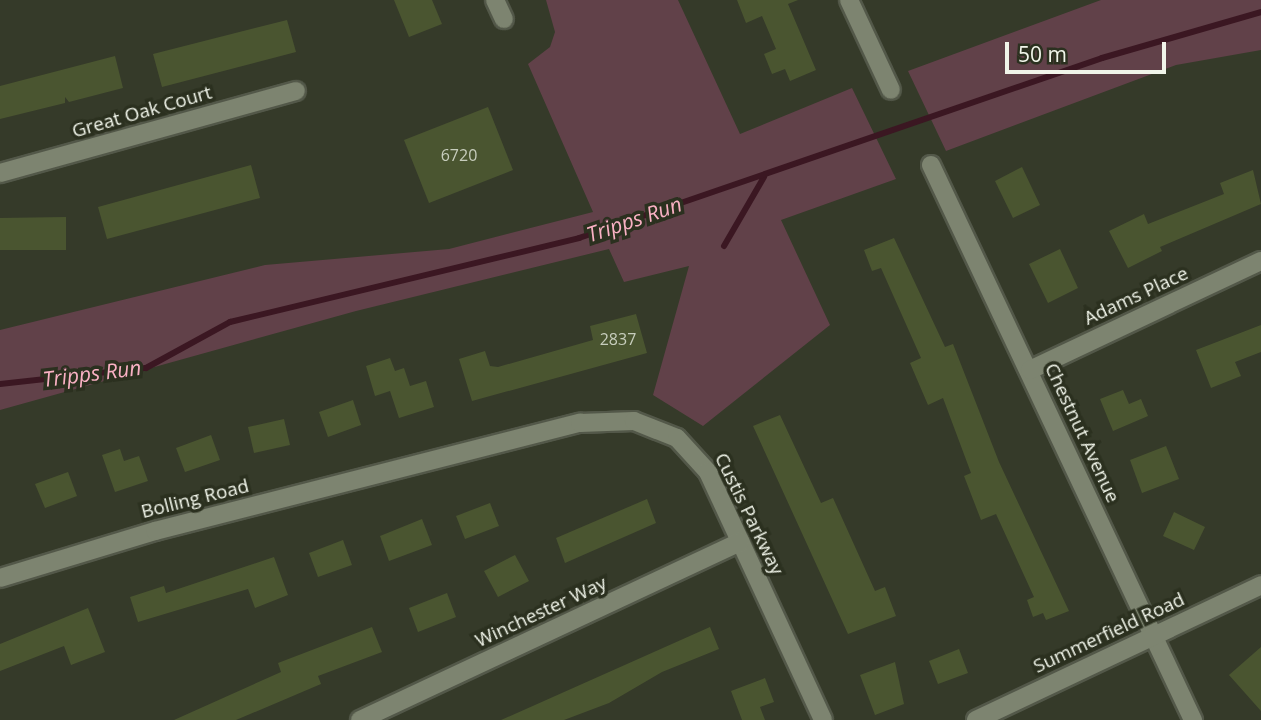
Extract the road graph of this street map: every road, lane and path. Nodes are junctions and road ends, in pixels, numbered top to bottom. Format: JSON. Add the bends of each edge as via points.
{"nodes":[{"id":1,"x":495,"y":0,"type":"edge"},
{"id":2,"x":849,"y":0,"type":"edge"},
{"id":3,"x":504,"y":19,"type":"dead end"},
{"id":4,"x":891,"y":90,"type":"dead end"},
{"id":5,"x":296,"y":91,"type":"dead end"},
{"id":6,"x":931,"y":165,"type":"dead end"},
{"id":7,"x":0,"y":173,"type":"edge"},
{"id":8,"x":1261,"y":261,"type":"edge"},
{"id":9,"x":1030,"y":370,"type":"junction"},
{"id":10,"x":403,"y":469,"type":"joint"},
{"id":11,"x":740,"y":542,"type":"junction"},
{"id":12,"x":0,"y":578,"type":"edge"},
{"id":13,"x":1261,"y":585,"type":"edge"},
{"id":14,"x":1153,"y":636,"type":"junction"},
{"id":15,"x":360,"y":720,"type":"edge"},
{"id":16,"x":823,"y":720,"type":"edge"},
{"id":17,"x":976,"y":720,"type":"edge"},
{"id":18,"x":1193,"y":720,"type":"edge"}],
"edges":[{"from":1,"to":3,"type":"street"},
{"from":2,"to":4,"type":"street"},
{"from":5,"to":7,"type":"street","name":"Great Oak Court"},
{"from":6,"to":9,"type":"street","name":"Chestnut Avenue"},
{"from":8,"to":9,"type":"street","name":"Adams Place"},
{"from":9,"to":14,"type":"street","name":"Chestnut Avenue"},
{"from":10,"to":11,"type":"street","name":"Custis Parkway","via":[[580,423],[634,421],[667,433],[694,454]]},
{"from":10,"to":12,"type":"street","name":"Bolling Road","via":[[115,542]]},
{"from":11,"to":15,"type":"street","name":"Winchester Way"},
{"from":11,"to":16,"type":"street","name":"Custis Parkway"},
{"from":13,"to":14,"type":"street","name":"Summerfield Road"},
{"from":14,"to":17,"type":"street","name":"Summerfield Road"},
{"from":14,"to":18,"type":"street","name":"Chestnut Avenue"}]}
